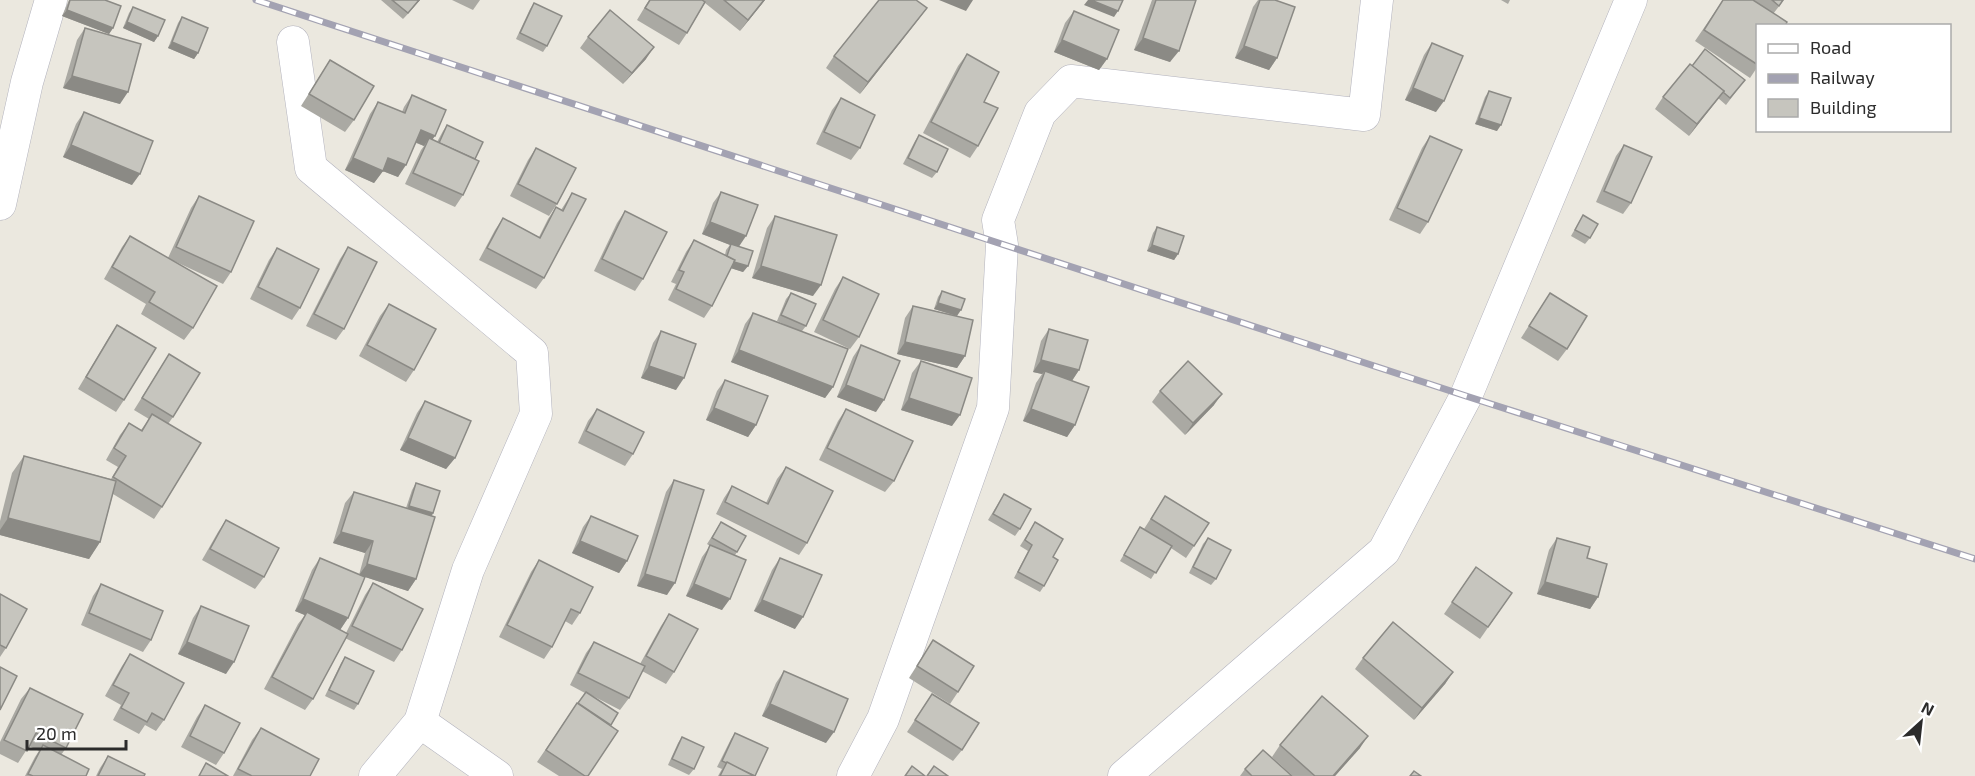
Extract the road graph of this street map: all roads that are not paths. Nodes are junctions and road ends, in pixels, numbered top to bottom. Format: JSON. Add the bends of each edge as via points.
{"nodes":[{"id":1,"x":51,"y":0,"type":"edge"},
{"id":2,"x":1377,"y":0,"type":"edge"},
{"id":3,"x":1631,"y":0,"type":"edge"},
{"id":4,"x":293,"y":42,"type":"dead end"},
{"id":5,"x":13,"y":78,"type":"edge"},
{"id":6,"x":0,"y":204,"type":"edge"},
{"id":7,"x":420,"y":722,"type":"junction"},
{"id":8,"x":375,"y":776,"type":"edge"},
{"id":9,"x":497,"y":776,"type":"edge"},
{"id":10,"x":853,"y":776,"type":"edge"},
{"id":11,"x":1124,"y":776,"type":"edge"}],
"edges":[{"from":1,"to":5,"type":"street"},
{"from":2,"to":10,"type":"street","via":[[1364,114],[1071,81],[1040,113],[998,220],[1002,245],[993,408],[883,719]]},
{"from":3,"to":11,"type":"street","via":[[1466,396],[1384,551]]},
{"from":4,"to":7,"type":"street","via":[[311,168],[532,353],[536,414],[468,570]]},
{"from":5,"to":6,"type":"street"},
{"from":7,"to":8,"type":"street"},
{"from":7,"to":9,"type":"street"}]}
